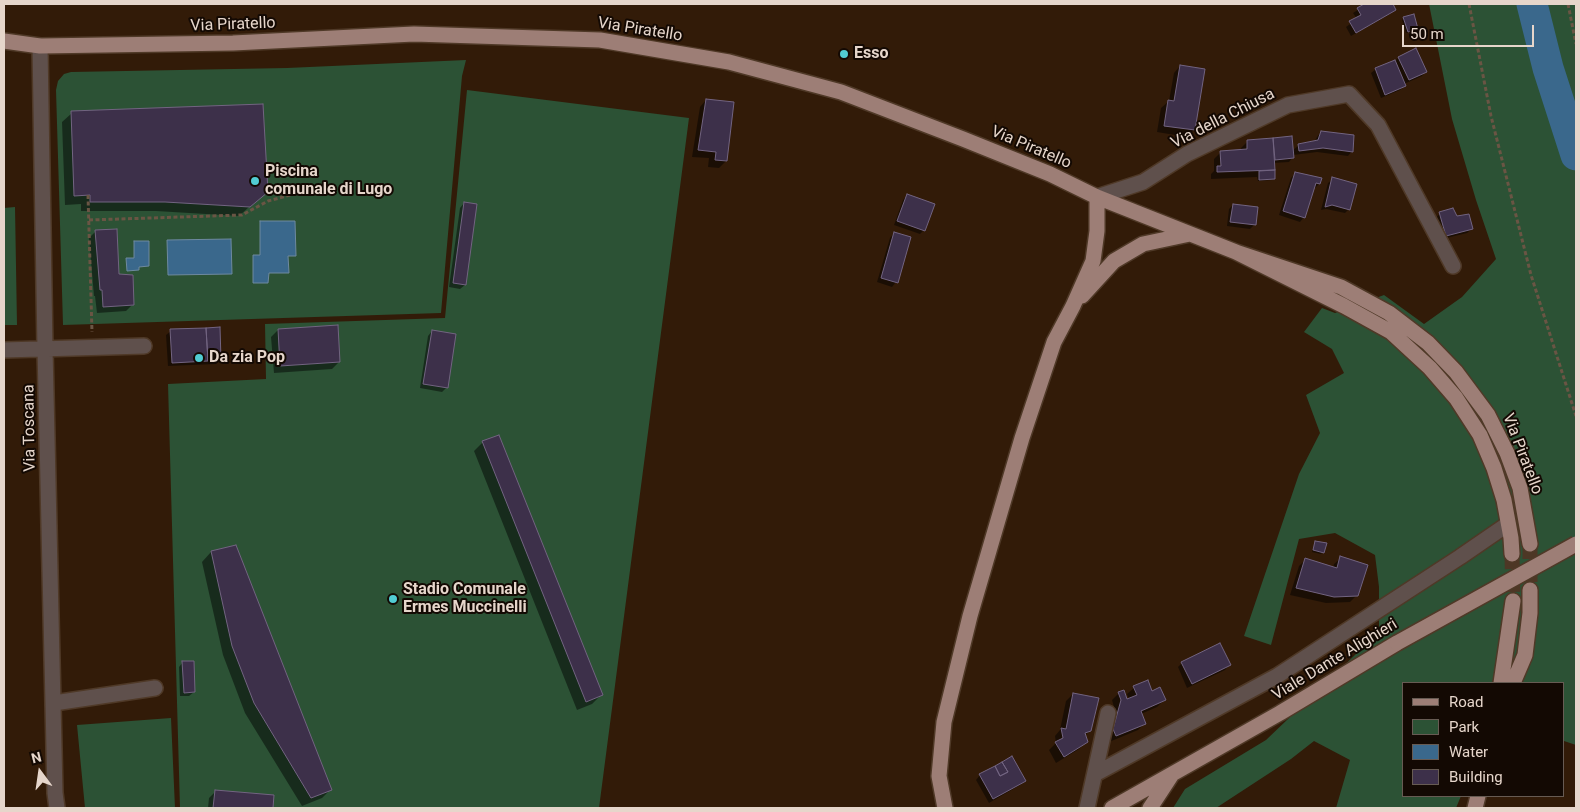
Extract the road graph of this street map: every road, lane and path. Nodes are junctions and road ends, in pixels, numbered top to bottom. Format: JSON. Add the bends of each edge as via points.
{"nodes":[{"id":1,"x":1469,"y":4,"type":"edge"},
{"id":2,"x":1568,"y":4,"type":"edge"},
{"id":3,"x":4,"y":41,"type":"edge"},
{"id":4,"x":1576,"y":44,"type":"edge"},
{"id":5,"x":40,"y":46,"type":"junction"},
{"id":6,"x":328,"y":185,"type":"dead end"},
{"id":7,"x":88,"y":195,"type":"dead end"},
{"id":8,"x":1097,"y":197,"type":"junction"},
{"id":9,"x":89,"y":220,"type":"junction"},
{"id":10,"x":1190,"y":234,"type":"junction"},
{"id":11,"x":1236,"y":252,"type":"junction"},
{"id":12,"x":1453,"y":266,"type":"dead end"},
{"id":13,"x":1073,"y":306,"type":"junction"},
{"id":14,"x":144,"y":346,"type":"dead end"},
{"id":15,"x":92,"y":348,"type":"junction"},
{"id":16,"x":46,"y":349,"type":"junction"},
{"id":17,"x":4,"y":350,"type":"edge"},
{"id":18,"x":1576,"y":416,"type":"edge"},
{"id":19,"x":1508,"y":524,"type":"junction"},
{"id":20,"x":1530,"y":544,"type":"tunnel mouth"},
{"id":21,"x":1576,"y":544,"type":"edge"},
{"id":22,"x":1512,"y":554,"type":"tunnel mouth"},
{"id":23,"x":1530,"y":590,"type":"tunnel mouth"},
{"id":24,"x":1513,"y":601,"type":"tunnel mouth"},
{"id":25,"x":1501,"y":682,"type":"edge"},
{"id":26,"x":1514,"y":682,"type":"edge"},
{"id":27,"x":155,"y":688,"type":"dead end"},
{"id":28,"x":54,"y":703,"type":"junction"},
{"id":29,"x":1108,"y":713,"type":"dead end"},
{"id":30,"x":1095,"y":774,"type":"junction"},
{"id":31,"x":1173,"y":774,"type":"junction"},
{"id":32,"x":56,"y":808,"type":"edge"},
{"id":33,"x":945,"y":808,"type":"edge"},
{"id":34,"x":1087,"y":808,"type":"edge"},
{"id":35,"x":1112,"y":808,"type":"edge"},
{"id":36,"x":1150,"y":808,"type":"edge"}],
"edges":[{"from":1,"to":18,"type":"path","via":[[1491,116],[1531,275]]},
{"from":2,"to":4,"type":"path"},
{"from":3,"to":5,"type":"main road","name":"Via Piratello"},
{"from":5,"to":8,"type":"main road","name":"Via Piratello","via":[[233,44],[414,34],[600,40],[729,62],[841,92],[1050,174]]},
{"from":5,"to":16,"type":"street","name":"Via Toscana"},
{"from":6,"to":9,"type":"path","via":[[268,201],[242,215]]},
{"from":7,"to":9,"type":"path"},
{"from":8,"to":10,"type":"main road","name":"Via Piratello"},
{"from":8,"to":12,"type":"street","name":"Via della Chiusa","via":[[1143,182],[1187,154],[1288,105],[1349,94],[1378,125]]},
{"from":8,"to":13,"type":"main road","via":[[1093,261]]},
{"from":9,"to":15,"type":"path"},
{"from":10,"to":11,"type":"main road","name":"Via Piratello"},
{"from":10,"to":13,"type":"main road","via":[[1143,244],[1114,261]]},
{"from":11,"to":19,"type":"main road","name":"Via Piratello","via":[[1391,332],[1430,368],[1456,398],[1480,435],[1502,492]]},
{"from":11,"to":20,"type":"main road","name":"Via Piratello","via":[[1341,287],[1389,313],[1428,343],[1456,372],[1488,415],[1520,488]]},
{"from":13,"to":33,"type":"main road","via":[[1045,368],[968,625],[944,722],[939,776]]},
{"from":14,"to":15,"type":"street"},
{"from":15,"to":16,"type":"street"},
{"from":16,"to":17,"type":"street"},
{"from":16,"to":28,"type":"street","name":"Via Toscana"},
{"from":19,"to":22,"type":"main road","name":"Via Piratello"},
{"from":19,"to":30,"type":"street","via":[[1276,676]]},
{"from":21,"to":31,"type":"main road","name":"Viale Dante Alighieri","bridge":true,"via":[[1397,643]]},
{"from":23,"to":26,"type":"main road","via":[[1525,654]]},
{"from":24,"to":25,"type":"main road"},
{"from":27,"to":28,"type":"street"},
{"from":28,"to":32,"type":"street","name":"Via Toscana"},
{"from":29,"to":30,"type":"street"},
{"from":30,"to":34,"type":"street"},
{"from":31,"to":35,"type":"main road","name":"Viale Dante Alighieri"},
{"from":31,"to":36,"type":"main road"}]}
